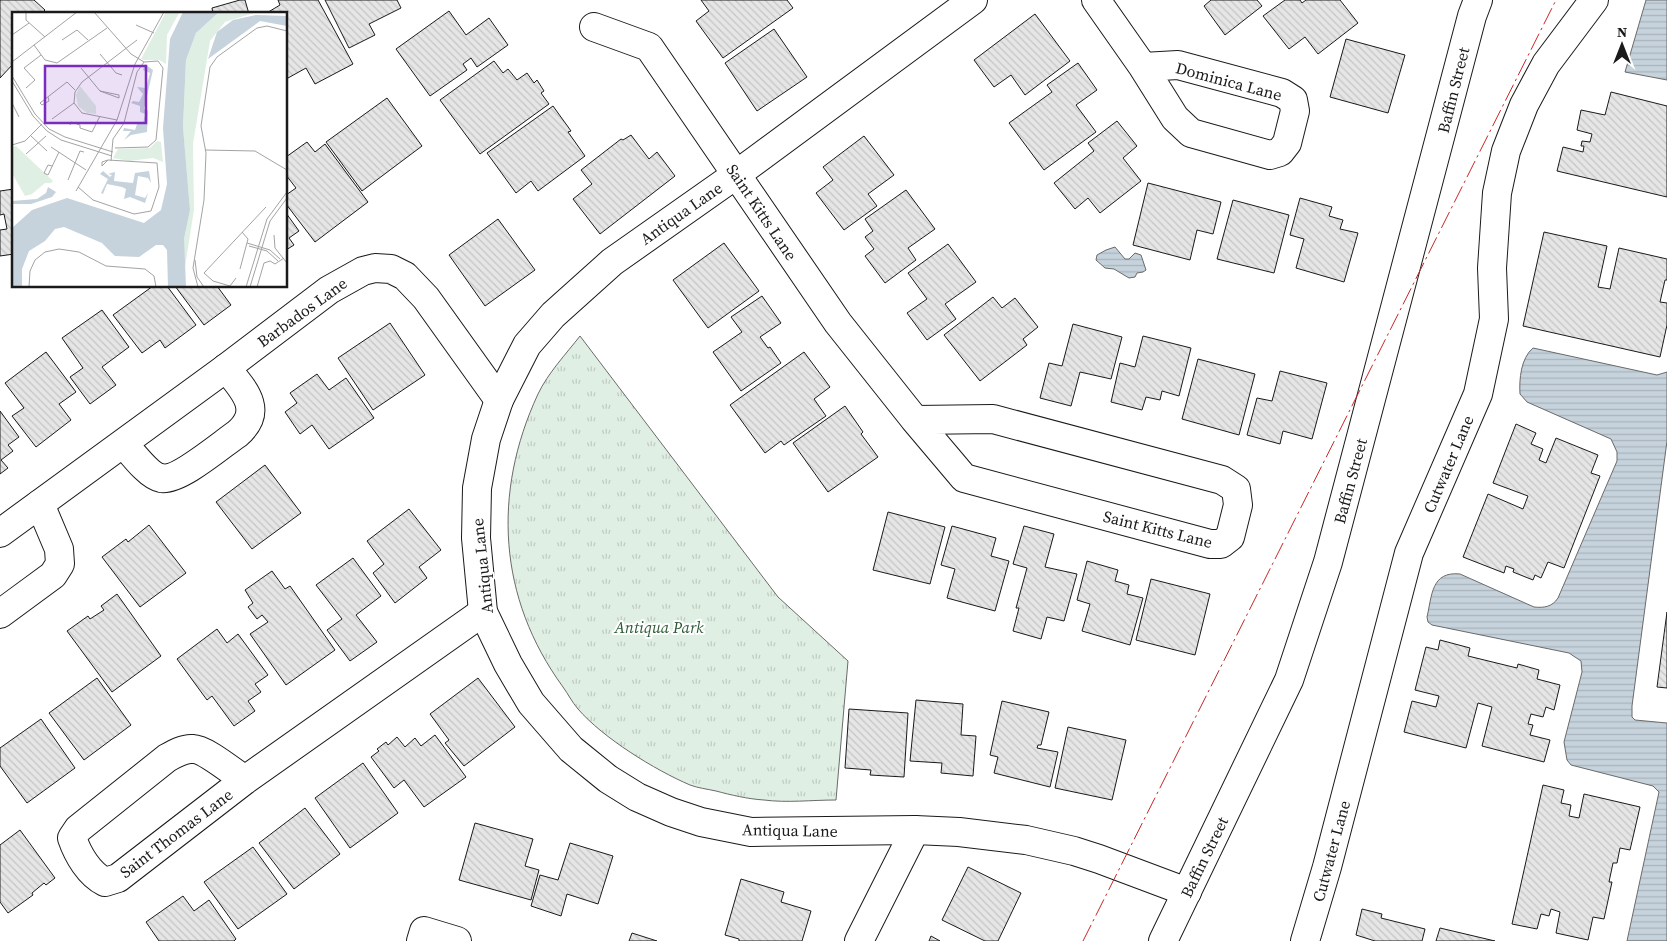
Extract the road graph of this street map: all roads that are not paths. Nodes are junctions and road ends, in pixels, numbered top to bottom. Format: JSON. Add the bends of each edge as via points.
{"nodes":[{"id":1,"x":973,"y":0,"type":"edge"},
{"id":2,"x":1096,"y":0,"type":"edge"},
{"id":3,"x":1478,"y":0,"type":"edge"},
{"id":4,"x":1594,"y":0,"type":"edge"},
{"id":5,"x":594,"y":27,"type":"dead end"},
{"id":6,"x":1144,"y":67,"type":"junction"},
{"id":7,"x":737,"y":174,"type":"junction"},
{"id":8,"x":226,"y":368,"type":"junction"},
{"id":9,"x":499,"y":400,"type":"junction"},
{"id":10,"x":915,"y":420,"type":"junction"},
{"id":11,"x":124,"y":444,"type":"junction"},
{"id":12,"x":40,"y":504,"type":"junction"},
{"id":13,"x":0,"y":533,"type":"edge"},
{"id":14,"x":483,"y":612,"type":"junction"},
{"id":15,"x":0,"y":614,"type":"edge"},
{"id":16,"x":245,"y":780,"type":"junction"},
{"id":17,"x":915,"y":830,"type":"junction"},
{"id":18,"x":1187,"y":892,"type":"junction"},
{"id":19,"x":421,"y":941,"type":"edge"},
{"id":20,"x":456,"y":941,"type":"edge"},
{"id":21,"x":859,"y":941,"type":"edge"},
{"id":22,"x":1163,"y":941,"type":"edge"},
{"id":23,"x":1305,"y":941,"type":"edge"}],
"edges":[{"from":1,"to":7,"type":"street","name":"Antiqua Lane"},
{"from":2,"to":6,"type":"street","name":"Dominica Lane"},
{"from":3,"to":18,"type":"street","name":"Baffin Street","via":[[1328,562],[1288,680]]},
{"from":4,"to":23,"type":"street","name":"Cutwater Lane","via":[[1546,64],[1524,105],[1506,152],[1497,193],[1492,268],[1494,319],[1478,394],[1409,553]]},
{"from":5,"to":7,"type":"street","name":"Saint Kitts Lane","via":[[649,47]]},
{"from":6,"to":6,"type":"street","name":"Dominica Lane","via":[[1178,65],[1282,93],[1293,100],[1295,111],[1287,143],[1280,152],[1270,155],[1191,133],[1175,118]]},
{"from":7,"to":9,"type":"street","name":"Antiqua Lane","via":[[612,262],[553,315],[527,345]]},
{"from":7,"to":10,"type":"street","name":"Saint Kitts Lane","via":[[838,324]]},
{"from":8,"to":9,"type":"street","name":"Barbados Lane","via":[[342,282],[363,271],[391,269],[404,276],[426,298]]},
{"from":8,"to":11,"type":"street","name":"Barbados Lane"},
{"from":8,"to":11,"type":"street","via":[[250,402],[249,419],[237,434],[183,472],[161,478],[151,473]]},
{"from":9,"to":14,"type":"street","name":"Antiqua Lane","via":[[486,439],[477,488],[476,538]]},
{"from":10,"to":10,"type":"street","name":"Saint Kitts Lane","via":[[964,478],[1210,544],[1221,544],[1230,536],[1238,505],[1236,489],[1222,480],[993,419]]},
{"from":11,"to":12,"type":"street","name":"Barbados Lane"},
{"from":12,"to":13,"type":"street","name":"Barbados Lane"},
{"from":12,"to":15,"type":"street","via":[[59,549],[60,564],[53,575]]},
{"from":14,"to":16,"type":"street","name":"Saint Thomas Lane"},
{"from":14,"to":17,"type":"street","name":"Antiqua Lane","via":[[531,704],[571,749],[637,797],[701,822],[751,832]]},
{"from":16,"to":16,"type":"street","name":"Saint Thomas Lane","via":[[118,878],[105,882],[95,877],[76,850],[72,838],[78,829],[166,758],[181,751],[193,749],[204,753]]},
{"from":17,"to":18,"type":"street","name":"Antiqua Lane","via":[[1026,840],[1074,851]]},
{"from":17,"to":21,"type":"street"},
{"from":18,"to":22,"type":"street","name":"Baffin Street"},
{"from":19,"to":20,"type":"street","via":[[424,931]]}]}
